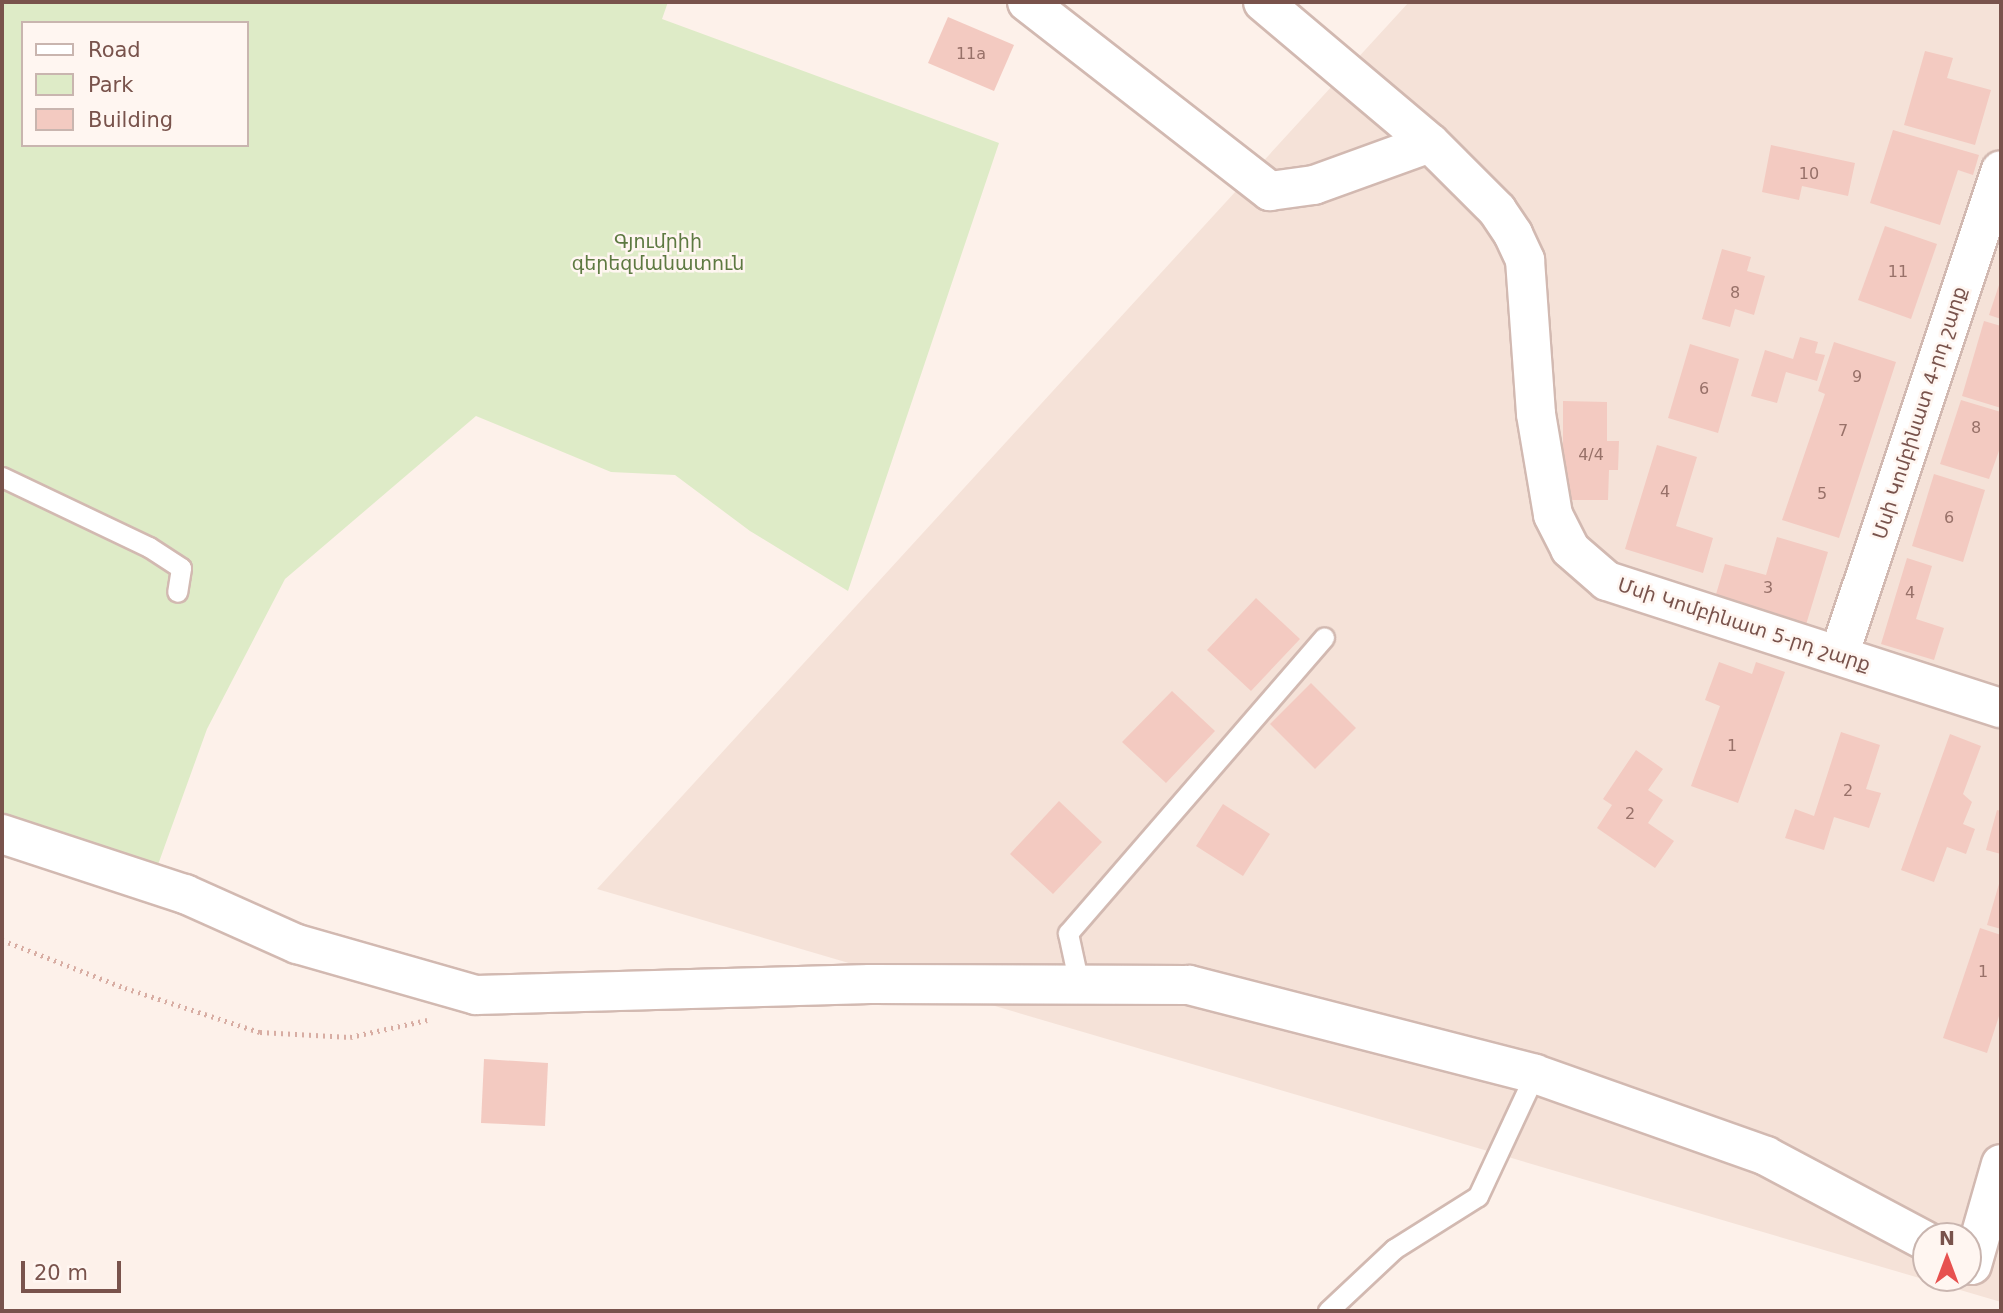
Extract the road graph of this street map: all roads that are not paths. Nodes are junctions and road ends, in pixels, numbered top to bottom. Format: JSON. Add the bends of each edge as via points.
{"nodes":[{"id":1,"x":1027,"y":2,"type":"edge"},
{"id":2,"x":1263,"y":2,"type":"edge"},
{"id":3,"x":1430,"y":143,"type":"junction"},
{"id":4,"x":2001,"y":170,"type":"edge"},
{"id":5,"x":2,"y":477,"type":"edge"},
{"id":6,"x":177,"y":592,"type":"dead end"},
{"id":7,"x":1324,"y":637,"type":"dead end"},
{"id":8,"x":1839,"y":655,"type":"junction"},
{"id":9,"x":2001,"y":708,"type":"edge"},
{"id":10,"x":2,"y":834,"type":"edge"},
{"id":11,"x":1079,"y":984,"type":"junction"},
{"id":12,"x":1535,"y":1074,"type":"junction"},
{"id":13,"x":2001,"y":1164,"type":"edge"},
{"id":14,"x":1912,"y":1234,"type":"edge"},
{"id":15,"x":1982,"y":1262,"type":"edge"},
{"id":16,"x":1328,"y":1311,"type":"edge"}],
"edges":[{"from":1,"to":3,"type":"street","via":[[1270,191],[1314,185]]},
{"from":2,"to":3,"type":"street","name":"Մսի Կոմբինատ 5-րդ շարք"},
{"from":3,"to":8,"type":"street","name":"Մսի Կոմբինատ 5-րդ շարք","via":[[1497,210],[1525,260],[1536,414],[1553,515],[1570,550],[1607,581]]},
{"from":4,"to":8,"type":"street","name":"Մսի Կոմբինատ 4-րդ շարք"},
{"from":5,"to":6,"type":"lane","via":[[149,547],[181,568]]},
{"from":7,"to":11,"type":"lane","via":[[1068,933]]},
{"from":8,"to":9,"type":"street","name":"Մսի Կոմբինատ 5-րդ շարք"},
{"from":10,"to":11,"type":"street","via":[[185,894],[297,944],[475,995],[870,984]]},
{"from":11,"to":12,"type":"street","via":[[1189,985]]},
{"from":12,"to":14,"type":"street","via":[[1766,1156]]},
{"from":12,"to":16,"type":"lane","via":[[1478,1196],[1394,1249]]},
{"from":13,"to":15,"type":"street"}]}
